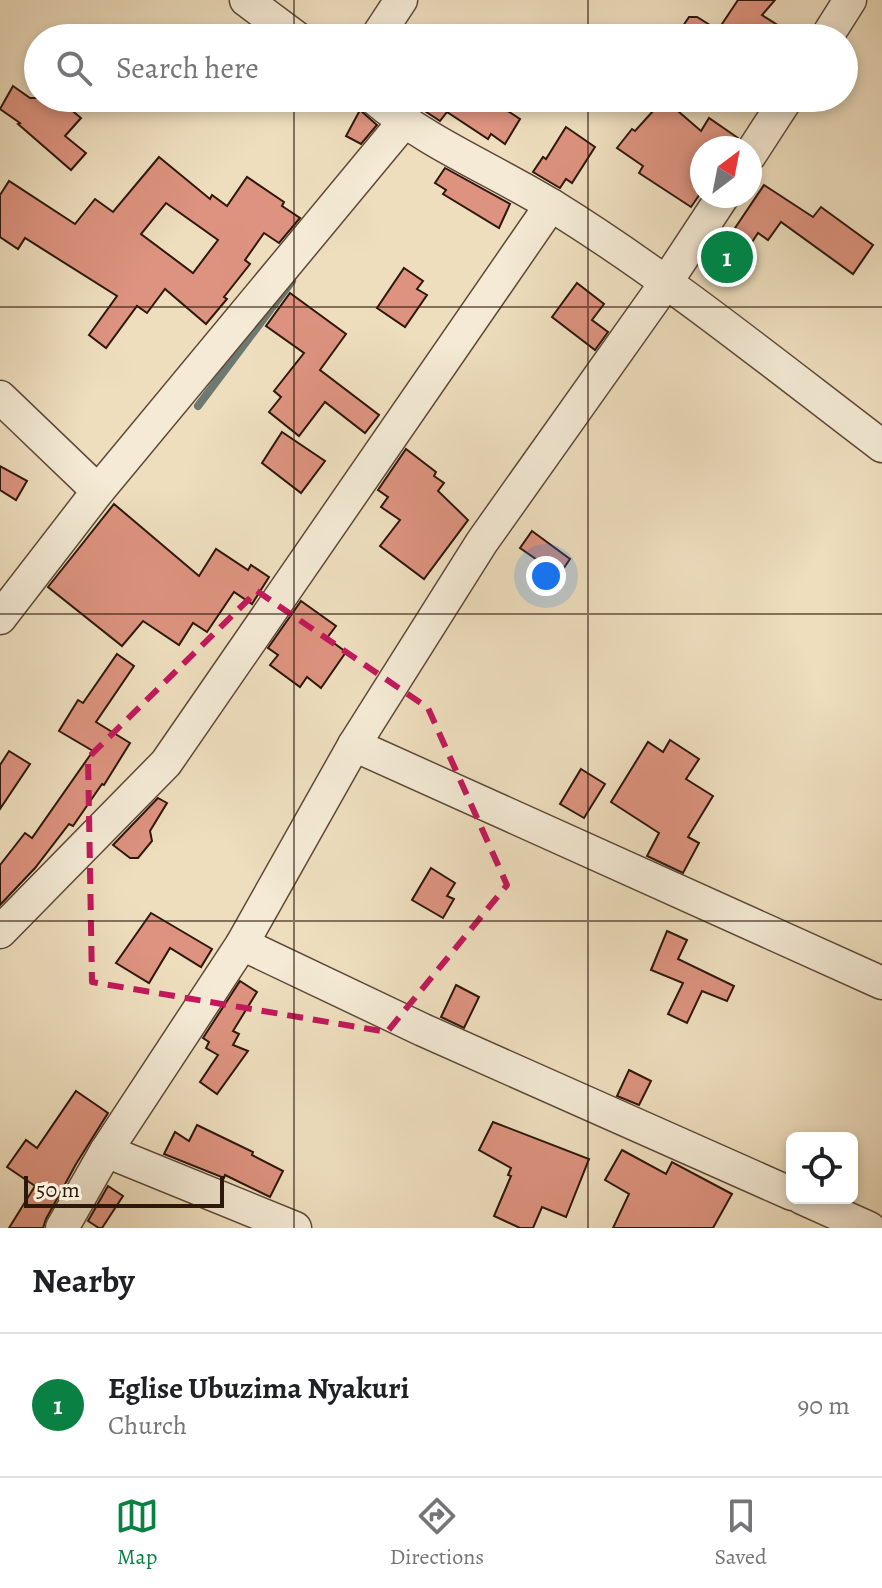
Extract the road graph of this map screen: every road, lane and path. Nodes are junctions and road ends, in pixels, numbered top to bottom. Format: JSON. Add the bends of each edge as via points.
{"nodes":[{"id":1,"x":246,"y":0,"type":"edge"},
{"id":2,"x":401,"y":0,"type":"edge"},
{"id":3,"x":850,"y":0,"type":"edge"},
{"id":4,"x":278,"y":24,"type":"edge"},
{"id":5,"x":385,"y":24,"type":"edge"},
{"id":6,"x":835,"y":24,"type":"edge"},
{"id":7,"x":390,"y":112,"type":"edge"},
{"id":8,"x":778,"y":112,"type":"edge"},
{"id":9,"x":403,"y":123,"type":"junction"},
{"id":10,"x":762,"y":137,"type":"edge"},
{"id":11,"x":551,"y":205,"type":"junction"},
{"id":12,"x":715,"y":208,"type":"edge"},
{"id":13,"x":665,"y":284,"type":"junction"},
{"id":14,"x":0,"y":397,"type":"edge"},
{"id":15,"x":882,"y":446,"type":"edge"},
{"id":16,"x":98,"y":491,"type":"junction"},
{"id":17,"x":0,"y":618,"type":"edge"},
{"id":18,"x":354,"y":745,"type":"junction"},
{"id":19,"x":0,"y":932,"type":"edge"},
{"id":20,"x":242,"y":944,"type":"junction"},
{"id":21,"x":882,"y":983,"type":"edge"},
{"id":22,"x":106,"y":1151,"type":"junction"},
{"id":23,"x":786,"y":1191,"type":"edge"},
{"id":24,"x":815,"y":1204,"type":"edge"},
{"id":25,"x":62,"y":1228,"type":"edge"},
{"id":26,"x":295,"y":1228,"type":"edge"},
{"id":27,"x":869,"y":1228,"type":"edge"}],
"edges":[{"from":1,"to":4,"type":"street"},
{"from":2,"to":5,"type":"street"},
{"from":3,"to":6,"type":"street"},
{"from":7,"to":9,"type":"street"},
{"from":8,"to":10,"type":"street"},
{"from":9,"to":11,"type":"street"},
{"from":9,"to":16,"type":"street"},
{"from":11,"to":13,"type":"street"},
{"from":11,"to":19,"type":"street","via":[[166,763]]},
{"from":12,"to":13,"type":"street"},
{"from":13,"to":15,"type":"street"},
{"from":13,"to":18,"type":"street","via":[[482,542]]},
{"from":14,"to":16,"type":"street"},
{"from":16,"to":17,"type":"street"},
{"from":18,"to":20,"type":"street"},
{"from":18,"to":21,"type":"street"},
{"from":20,"to":22,"type":"street"},
{"from":20,"to":23,"type":"street"},
{"from":22,"to":25,"type":"street"},
{"from":22,"to":26,"type":"street"},
{"from":24,"to":27,"type":"street"}]}
